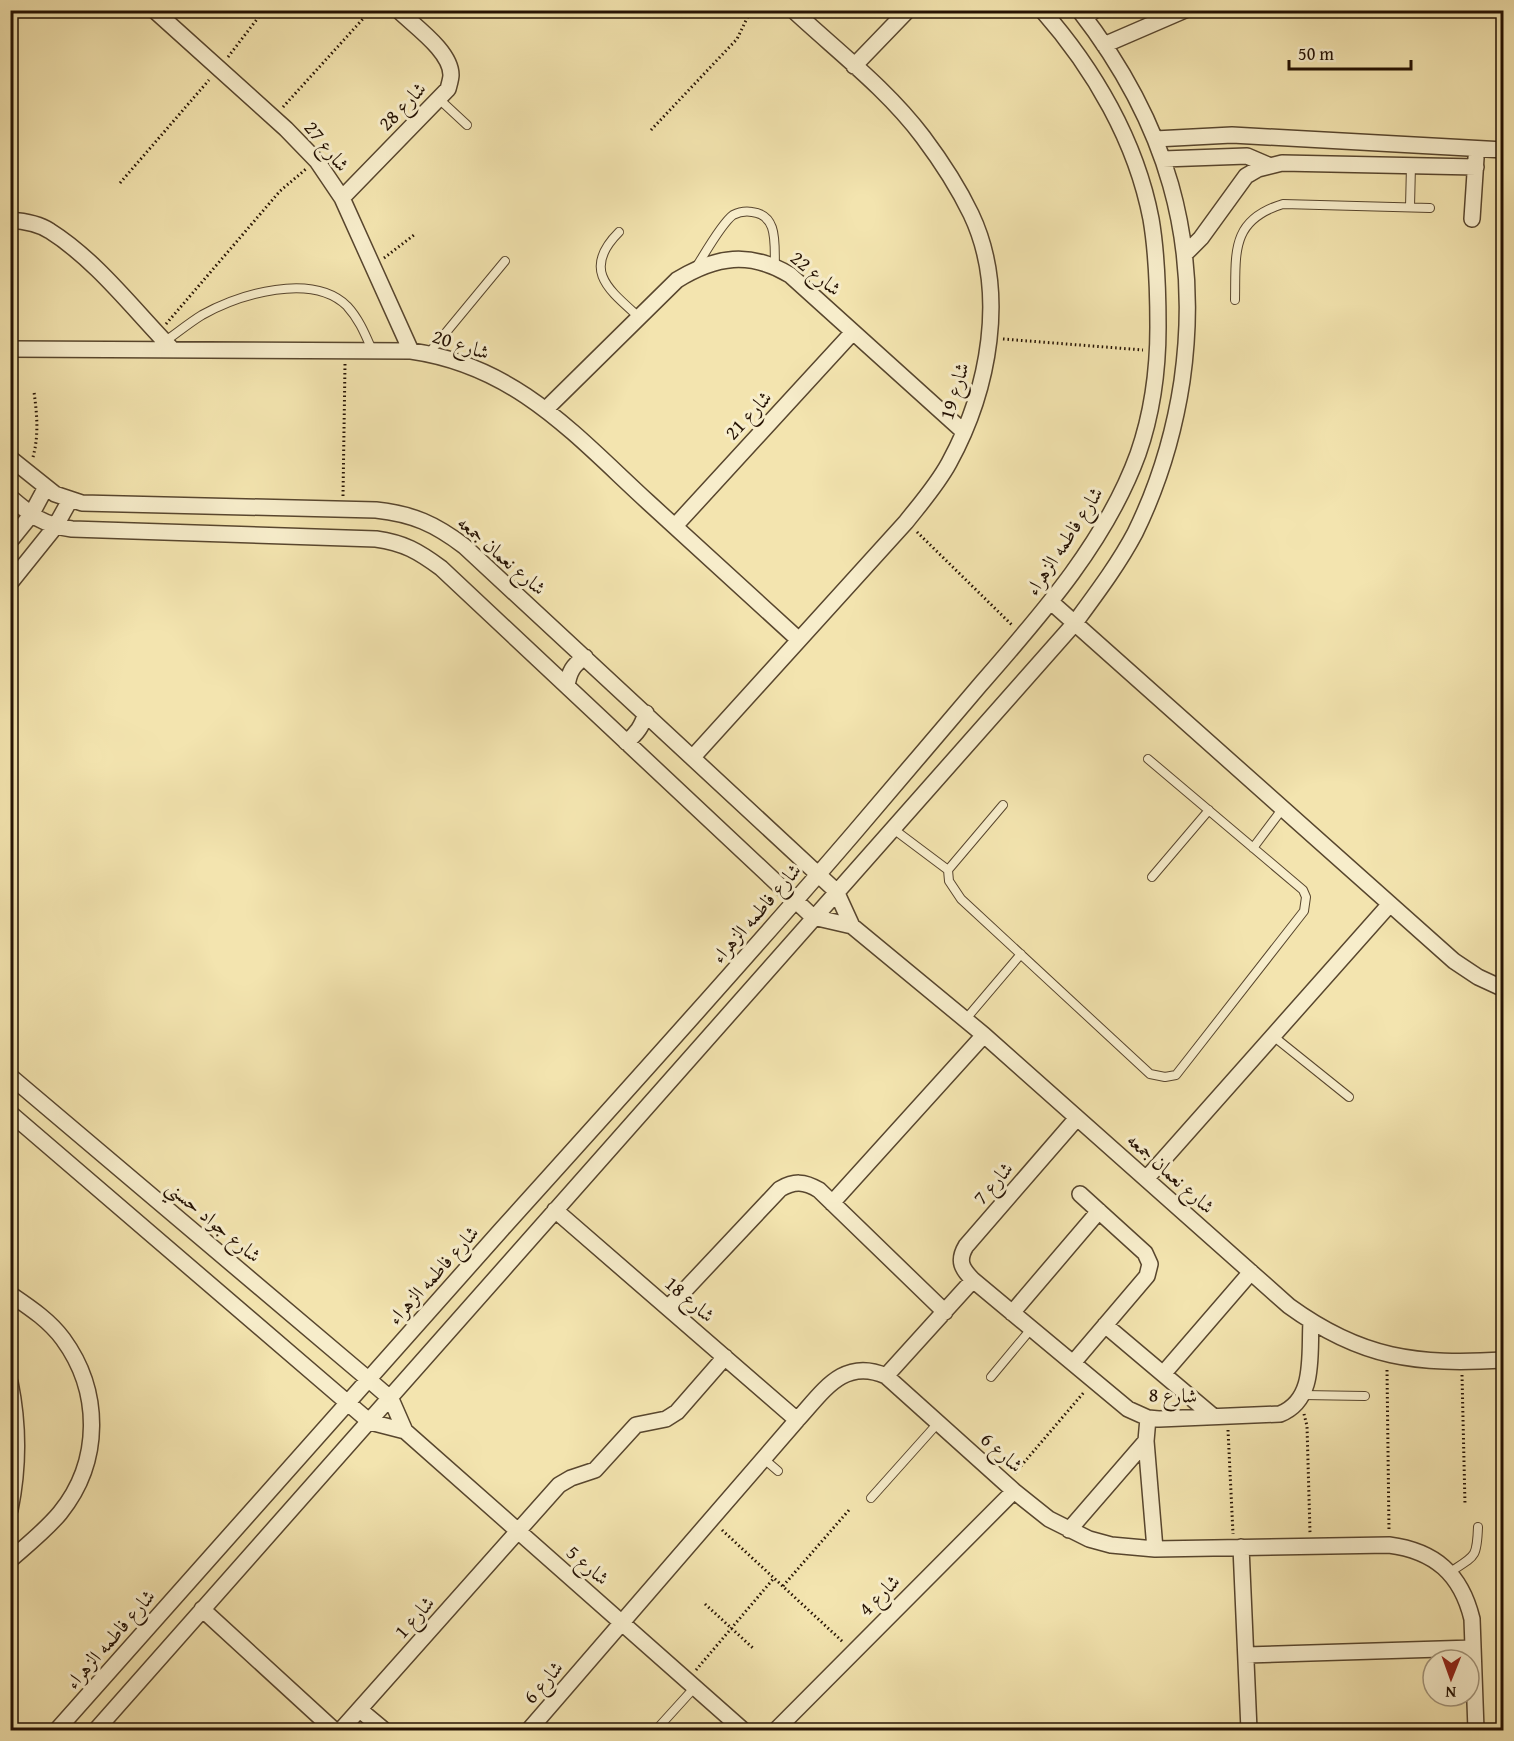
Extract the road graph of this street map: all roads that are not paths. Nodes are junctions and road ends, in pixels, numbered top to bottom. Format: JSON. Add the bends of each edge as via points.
{"nodes":[{"id":1,"x":154,"y":10,"type":"edge"},
{"id":2,"x":398,"y":10,"type":"edge"},
{"id":3,"x":793,"y":10,"type":"edge"},
{"id":4,"x":908,"y":10,"type":"edge"},
{"id":5,"x":1042,"y":10,"type":"edge"},
{"id":6,"x":1102,"y":10,"type":"edge"},
{"id":7,"x":1185,"y":10,"type":"edge"},
{"id":8,"x":1083,"y":16,"type":"edge"},
{"id":9,"x":1104,"y":45,"type":"junction"},
{"id":10,"x":854,"y":66,"type":"junction"},
{"id":11,"x":439,"y":99,"type":"junction"},
{"id":12,"x":467,"y":125,"type":"dead end"},
{"id":13,"x":1155,"y":139,"type":"junction"},
{"id":14,"x":1477,"y":149,"type":"junction"},
{"id":15,"x":1503,"y":150,"type":"edge"},
{"id":16,"x":1163,"y":159,"type":"junction"},
{"id":17,"x":1268,"y":165,"type":"junction"},
{"id":18,"x":1411,"y":165,"type":"junction"},
{"id":19,"x":1476,"y":167,"type":"junction"},
{"id":20,"x":342,"y":198,"type":"junction"},
{"id":21,"x":1410,"y":207,"type":"junction"},
{"id":22,"x":1430,"y":208,"type":"dead end"},
{"id":23,"x":1472,"y":219,"type":"dead end"},
{"id":24,"x":10,"y":220,"type":"edge"},
{"id":25,"x":619,"y":232,"type":"dead end"},
{"id":26,"x":1186,"y":253,"type":"junction"},
{"id":27,"x":505,"y":261,"type":"dead end"},
{"id":28,"x":775,"y":266,"type":"junction"},
{"id":29,"x":695,"y":269,"type":"junction"},
{"id":30,"x":1235,"y":300,"type":"dead end"},
{"id":31,"x":639,"y":317,"type":"junction"},
{"id":32,"x":853,"y":332,"type":"junction"},
{"id":33,"x":164,"y":342,"type":"junction"},
{"id":34,"x":10,"y":349,"type":"edge"},
{"id":35,"x":372,"y":350,"type":"junction"},
{"id":36,"x":411,"y":351,"type":"junction"},
{"id":37,"x":429,"y":353,"type":"junction"},
{"id":38,"x":546,"y":409,"type":"junction"},
{"id":39,"x":964,"y":432,"type":"junction"},
{"id":40,"x":10,"y":458,"type":"edge"},
{"id":41,"x":46,"y":488,"type":"junction"},
{"id":42,"x":10,"y":497,"type":"edge"},
{"id":43,"x":70,"y":500,"type":"junction"},
{"id":44,"x":31,"y":515,"type":"junction"},
{"id":45,"x":675,"y":526,"type":"junction"},
{"id":46,"x":55,"y":527,"type":"junction"},
{"id":47,"x":10,"y":541,"type":"edge"},
{"id":48,"x":10,"y":583,"type":"edge"},
{"id":49,"x":1051,"y":603,"type":"junction"},
{"id":50,"x":1074,"y":624,"type":"junction"},
{"id":51,"x":800,"y":640,"type":"junction"},
{"id":52,"x":585,"y":657,"type":"junction"},
{"id":53,"x":567,"y":686,"type":"junction"},
{"id":54,"x":646,"y":713,"type":"junction"},
{"id":55,"x":626,"y":742,"type":"junction"},
{"id":56,"x":693,"y":757,"type":"junction"},
{"id":57,"x":1148,"y":759,"type":"dead end"},
{"id":58,"x":1004,"y":805,"type":"dead end"},
{"id":59,"x":1283,"y":808,"type":"junction"},
{"id":60,"x":1209,"y":810,"type":"junction"},
{"id":61,"x":892,"y":828,"type":"junction"},
{"id":62,"x":1253,"y":848,"type":"junction"},
{"id":63,"x":948,"y":870,"type":"junction"},
{"id":64,"x":818,"y":874,"type":"junction"},
{"id":65,"x":1152,"y":877,"type":"dead end"},
{"id":66,"x":836,"y":891,"type":"junction"},
{"id":67,"x":796,"y":901,"type":"junction"},
{"id":68,"x":1390,"y":903,"type":"junction"},
{"id":69,"x":813,"y":917,"type":"junction"},
{"id":70,"x":852,"y":926,"type":"junction"},
{"id":71,"x":1021,"y":954,"type":"junction"},
{"id":72,"x":1503,"y":989,"type":"edge"},
{"id":73,"x":965,"y":1020,"type":"junction"},
{"id":74,"x":984,"y":1035,"type":"junction"},
{"id":75,"x":1273,"y":1036,"type":"junction"},
{"id":76,"x":10,"y":1076,"type":"edge"},
{"id":77,"x":1349,"y":1097,"type":"dead end"},
{"id":78,"x":10,"y":1113,"type":"edge"},
{"id":79,"x":1077,"y":1118,"type":"junction"},
{"id":80,"x":1146,"y":1179,"type":"junction"},
{"id":81,"x":1080,"y":1194,"type":"dead end"},
{"id":82,"x":832,"y":1203,"type":"junction"},
{"id":83,"x":555,"y":1210,"type":"junction"},
{"id":84,"x":1099,"y":1211,"type":"junction"},
{"id":85,"x":1251,"y":1272,"type":"junction"},
{"id":86,"x":973,"y":1280,"type":"junction"},
{"id":87,"x":10,"y":1294,"type":"edge"},
{"id":88,"x":668,"y":1308,"type":"junction"},
{"id":89,"x":945,"y":1312,"type":"junction"},
{"id":90,"x":1012,"y":1313,"type":"junction"},
{"id":91,"x":1311,"y":1322,"type":"junction"},
{"id":92,"x":1105,"y":1325,"type":"junction"},
{"id":93,"x":1031,"y":1329,"type":"junction"},
{"id":94,"x":725,"y":1357,"type":"junction"},
{"id":95,"x":1503,"y":1360,"type":"edge"},
{"id":96,"x":1073,"y":1364,"type":"junction"},
{"id":97,"x":1163,"y":1374,"type":"junction"},
{"id":98,"x":886,"y":1376,"type":"junction"},
{"id":99,"x":991,"y":1377,"type":"dead end"},
{"id":100,"x":368,"y":1379,"type":"junction"},
{"id":101,"x":10,"y":1382,"type":"edge"},
{"id":102,"x":1365,"y":1396,"type":"dead end"},
{"id":103,"x":391,"y":1399,"type":"junction"},
{"id":104,"x":1300,"y":1400,"type":"junction"},
{"id":105,"x":347,"y":1402,"type":"junction"},
{"id":106,"x":1220,"y":1417,"type":"junction"},
{"id":107,"x":1148,"y":1418,"type":"junction"},
{"id":108,"x":797,"y":1420,"type":"junction"},
{"id":109,"x":370,"y":1422,"type":"junction"},
{"id":110,"x":938,"y":1423,"type":"junction"},
{"id":111,"x":405,"y":1431,"type":"junction"},
{"id":112,"x":1146,"y":1441,"type":"junction"},
{"id":113,"x":764,"y":1459,"type":"junction"},
{"id":114,"x":778,"y":1471,"type":"dead end"},
{"id":115,"x":1010,"y":1487,"type":"junction"},
{"id":116,"x":871,"y":1498,"type":"dead end"},
{"id":117,"x":10,"y":1510,"type":"edge"},
{"id":118,"x":1478,"y":1527,"type":"dead end"},
{"id":119,"x":1069,"y":1530,"type":"junction"},
{"id":120,"x":519,"y":1532,"type":"junction"},
{"id":121,"x":1237,"y":1547,"type":"junction"},
{"id":122,"x":1155,"y":1549,"type":"junction"},
{"id":123,"x":10,"y":1560,"type":"edge"},
{"id":124,"x":1450,"y":1572,"type":"junction"},
{"id":125,"x":202,"y":1609,"type":"junction"},
{"id":126,"x":622,"y":1623,"type":"junction"},
{"id":127,"x":1473,"y":1647,"type":"junction"},
{"id":128,"x":1246,"y":1655,"type":"junction"},
{"id":129,"x":691,"y":1684,"type":"junction"},
{"id":130,"x":360,"y":1710,"type":"junction"},
{"id":131,"x":57,"y":1731,"type":"edge"},
{"id":132,"x":96,"y":1731,"type":"edge"},
{"id":133,"x":334,"y":1731,"type":"edge"},
{"id":134,"x":341,"y":1731,"type":"edge"},
{"id":135,"x":384,"y":1731,"type":"edge"},
{"id":136,"x":529,"y":1731,"type":"edge"},
{"id":137,"x":656,"y":1731,"type":"edge"},
{"id":138,"x":744,"y":1731,"type":"edge"},
{"id":139,"x":776,"y":1731,"type":"edge"},
{"id":140,"x":1249,"y":1731,"type":"edge"},
{"id":141,"x":1476,"y":1731,"type":"edge"}],
"edges":[{"from":1,"to":20,"type":"street","name":"شارع 27","via":[[274,117],[317,161]]},
{"from":2,"to":11,"type":"street","name":"شارع 28","via":[[449,62],[448,89]]},
{"from":3,"to":10,"type":"street","name":"شارع 19"},
{"from":4,"to":10,"type":"street"},
{"from":5,"to":49,"type":"street","name":"شارع فاطمه الزهراء","via":[[1084,61],[1134,161],[1150,217],[1156,259],[1158,352],[1151,407],[1138,453],[1099,532]]},
{"from":6,"to":8,"type":"lane"},
{"from":7,"to":9,"type":"street"},
{"from":8,"to":9,"type":"street"},
{"from":9,"to":13,"type":"street"},
{"from":10,"to":39,"type":"street","name":"شارع 19","via":[[891,100],[950,176],[972,215],[986,259],[991,304],[989,338],[980,386]]},
{"from":11,"to":12,"type":"lane"},
{"from":11,"to":20,"type":"street","name":"شارع 28"},
{"from":13,"to":14,"type":"street","via":[[1232,135]]},
{"from":13,"to":16,"type":"street"},
{"from":14,"to":15,"type":"street"},
{"from":14,"to":19,"type":"street"},
{"from":16,"to":17,"type":"street","via":[[1247,156]]},
{"from":16,"to":26,"type":"street"},
{"from":17,"to":18,"type":"street"},
{"from":17,"to":26,"type":"street","via":[[1246,176]]},
{"from":18,"to":19,"type":"street"},
{"from":18,"to":21,"type":"lane"},
{"from":19,"to":23,"type":"street"},
{"from":20,"to":36,"type":"street","name":"شارع 27"},
{"from":21,"to":22,"type":"lane"},
{"from":21,"to":30,"type":"lane","via":[[1283,204],[1266,209],[1241,234],[1236,251]]},
{"from":24,"to":33,"type":"street","via":[[24,220],[48,229],[68,244]]},
{"from":25,"to":31,"type":"lane","via":[[607,244],[600,274],[608,288]]},
{"from":26,"to":50,"type":"street","via":[[1187,335],[1177,415],[1167,453],[1134,533],[1107,580]]},
{"from":27,"to":37,"type":"lane"},
{"from":28,"to":29,"type":"street","name":"شارع 22","via":[[735,259],[714,261]]},
{"from":28,"to":29,"type":"lane","via":[[775,231],[758,212],[745,211],[733,215]]},
{"from":28,"to":32,"type":"street","name":"شارع 22"},
{"from":29,"to":31,"type":"street","name":"شارع 22","via":[[677,280]]},
{"from":31,"to":38,"type":"street","name":"شارع 22"},
{"from":32,"to":39,"type":"street","name":"شارع 22"},
{"from":32,"to":45,"type":"street","name":"شارع 21"},
{"from":33,"to":34,"type":"street","name":"شارع 20"},
{"from":33,"to":35,"type":"street","name":"شارع 20"},
{"from":33,"to":35,"type":"lane","via":[[202,315],[281,288],[317,290],[345,304],[360,323]]},
{"from":35,"to":36,"type":"street","name":"شارع 20"},
{"from":36,"to":37,"type":"street","name":"شارع 20"},
{"from":37,"to":38,"type":"street","name":"شارع 20","via":[[496,377]]},
{"from":38,"to":45,"type":"street","name":"شارع 20"},
{"from":39,"to":51,"type":"street","name":"شارع 19","via":[[942,474],[906,522]]},
{"from":40,"to":41,"type":"street","name":"شارع نعمان جمعه"},
{"from":41,"to":43,"type":"street","name":"شارع نعمان جمعه"},
{"from":41,"to":44,"type":"street"},
{"from":42,"to":44,"type":"street"},
{"from":43,"to":46,"type":"street"},
{"from":43,"to":52,"type":"street","name":"شارع نعمان جمعه","via":[[400,513],[423,520],[464,546]]},
{"from":44,"to":46,"type":"street"},
{"from":44,"to":47,"type":"street"},
{"from":45,"to":51,"type":"street","name":"شارع 20"},
{"from":46,"to":48,"type":"street"},
{"from":46,"to":53,"type":"street","via":[[399,543],[441,568]]},
{"from":49,"to":50,"type":"street"},
{"from":49,"to":64,"type":"street","name":"شارع فاطمه الزهراء"},
{"from":50,"to":59,"type":"street"},
{"from":50,"to":61,"type":"street"},
{"from":51,"to":56,"type":"street","name":"شارع 19"},
{"from":52,"to":53,"type":"street","via":[[575,664]]},
{"from":52,"to":54,"type":"street","name":"شارع نعمان جمعه"},
{"from":53,"to":55,"type":"street"},
{"from":54,"to":55,"type":"street","via":[[636,735]]},
{"from":54,"to":56,"type":"street","name":"شارع نعمان جمعه"},
{"from":55,"to":67,"type":"street"},
{"from":56,"to":64,"type":"street","name":"شارع نعمان جمعه"},
{"from":57,"to":60,"type":"lane"},
{"from":58,"to":63,"type":"lane"},
{"from":59,"to":62,"type":"lane"},
{"from":59,"to":68,"type":"street"},
{"from":60,"to":62,"type":"lane"},
{"from":60,"to":65,"type":"lane"},
{"from":61,"to":63,"type":"lane"},
{"from":61,"to":66,"type":"street"},
{"from":62,"to":71,"type":"lane","via":[[1303,890],[1304,911],[1176,1075],[1150,1074]]},
{"from":63,"to":71,"type":"lane","via":[[949,881],[961,899]]},
{"from":64,"to":66,"type":"street","name":"شارع نعمان جمعه"},
{"from":64,"to":67,"type":"street","name":"شارع فاطمه الزهراء"},
{"from":66,"to":69,"type":"street"},
{"from":66,"to":70,"type":"street","name":"شارع نعمان جمعه"},
{"from":67,"to":69,"type":"street"},
{"from":67,"to":100,"type":"street","name":"شارع فاطمه الزهراء"},
{"from":68,"to":72,"type":"street","via":[[1454,961]]},
{"from":68,"to":75,"type":"street"},
{"from":69,"to":70,"type":"street","name":"شارع نعمان جمعه"},
{"from":69,"to":83,"type":"street"},
{"from":70,"to":73,"type":"street","name":"شارع نعمان جمعه"},
{"from":71,"to":73,"type":"lane"},
{"from":73,"to":74,"type":"street","name":"شارع نعمان جمعه"},
{"from":74,"to":79,"type":"street","name":"شارع نعمان جمعه"},
{"from":74,"to":82,"type":"street"},
{"from":75,"to":77,"type":"lane"},
{"from":75,"to":80,"type":"street"},
{"from":76,"to":100,"type":"street","name":"شارع جواد حسني"},
{"from":78,"to":105,"type":"street"},
{"from":79,"to":80,"type":"street","name":"شارع نعمان جمعه"},
{"from":79,"to":86,"type":"street","name":"شارع 7","via":[[966,1246],[961,1262]]},
{"from":80,"to":85,"type":"street","name":"شارع نعمان جمعه"},
{"from":81,"to":84,"type":"street"},
{"from":82,"to":88,"type":"street","via":[[810,1184],[799,1182],[780,1189]]},
{"from":82,"to":89,"type":"street"},
{"from":83,"to":88,"type":"street","name":"شارع 18"},
{"from":83,"to":103,"type":"street"},
{"from":84,"to":90,"type":"street"},
{"from":84,"to":92,"type":"street","via":[[1145,1253],[1150,1264],[1147,1276]]},
{"from":85,"to":91,"type":"street","name":"شارع نعمان جمعه"},
{"from":85,"to":97,"type":"street"},
{"from":86,"to":89,"type":"street"},
{"from":86,"to":90,"type":"street","name":"شارع 8"},
{"from":87,"to":123,"type":"street","via":[[39,1314],[62,1337],[79,1364],[89,1394],[92,1426],[89,1457],[78,1487],[60,1514]]},
{"from":88,"to":94,"type":"street","name":"شارع 18"},
{"from":89,"to":98,"type":"street"},
{"from":90,"to":93,"type":"street","name":"شارع 8"},
{"from":91,"to":95,"type":"street","name":"شارع نعمان جمعه","via":[[1343,1339],[1387,1354],[1435,1362]]},
{"from":91,"to":104,"type":"street","via":[[1306,1386]]},
{"from":92,"to":96,"type":"street"},
{"from":92,"to":97,"type":"street"},
{"from":93,"to":96,"type":"street","name":"شارع 8"},
{"from":93,"to":99,"type":"lane"},
{"from":94,"to":108,"type":"street","name":"شارع 18"},
{"from":94,"to":120,"type":"street","name":"شارع 1","via":[[677,1412],[666,1419],[636,1425],[595,1470],[559,1485]]},
{"from":96,"to":107,"type":"street","name":"شارع 8","via":[[1128,1409]]},
{"from":97,"to":106,"type":"street"},
{"from":98,"to":108,"type":"street","name":"شارع 6","via":[[866,1370],[846,1373],[834,1380]]},
{"from":98,"to":110,"type":"street","name":"شارع 6"},
{"from":100,"to":103,"type":"street","name":"شارع جواد حسني"},
{"from":100,"to":105,"type":"street","name":"شارع فاطمه الزهراء"},
{"from":101,"to":117,"type":"street","via":[[18,1445]]},
{"from":102,"to":104,"type":"lane"},
{"from":103,"to":109,"type":"street"},
{"from":103,"to":111,"type":"street","name":"شارع 5"},
{"from":104,"to":106,"type":"street","name":"شارع 8","via":[[1280,1414]]},
{"from":105,"to":109,"type":"street"},
{"from":105,"to":131,"type":"street","name":"شارع فاطمه الزهراء"},
{"from":106,"to":107,"type":"street","name":"شارع 8"},
{"from":107,"to":112,"type":"street"},
{"from":108,"to":113,"type":"street","name":"شارع 6"},
{"from":109,"to":111,"type":"street","name":"شارع 5"},
{"from":109,"to":125,"type":"street"},
{"from":110,"to":115,"type":"street","name":"شارع 6"},
{"from":110,"to":116,"type":"lane"},
{"from":111,"to":120,"type":"street","name":"شارع 5"},
{"from":112,"to":119,"type":"street"},
{"from":112,"to":122,"type":"street"},
{"from":113,"to":114,"type":"lane"},
{"from":113,"to":126,"type":"street","name":"شارع 6"},
{"from":115,"to":119,"type":"street","name":"شارع 6"},
{"from":115,"to":139,"type":"street","name":"شارع 4"},
{"from":118,"to":124,"type":"lane","via":[[1475,1554]]},
{"from":119,"to":122,"type":"street","name":"شارع 6","via":[[1111,1545]]},
{"from":120,"to":126,"type":"street","name":"شارع 5"},
{"from":120,"to":130,"type":"street","name":"شارع 1"},
{"from":121,"to":122,"type":"street","name":"شارع 6"},
{"from":121,"to":124,"type":"street","name":"شارع 6","via":[[1389,1545],[1420,1552]]},
{"from":121,"to":128,"type":"street"},
{"from":124,"to":127,"type":"street","name":"شارع 6","via":[[1468,1602]]},
{"from":125,"to":132,"type":"street"},
{"from":125,"to":133,"type":"street"},
{"from":126,"to":129,"type":"street","name":"شارع 5"},
{"from":126,"to":136,"type":"street","name":"شارع 6"},
{"from":127,"to":128,"type":"street"},
{"from":127,"to":141,"type":"street","name":"شارع 6"},
{"from":128,"to":140,"type":"street"},
{"from":129,"to":137,"type":"lane"},
{"from":129,"to":138,"type":"street","name":"شارع 5"},
{"from":130,"to":134,"type":"street","name":"شارع 1"},
{"from":130,"to":135,"type":"street"}]}
